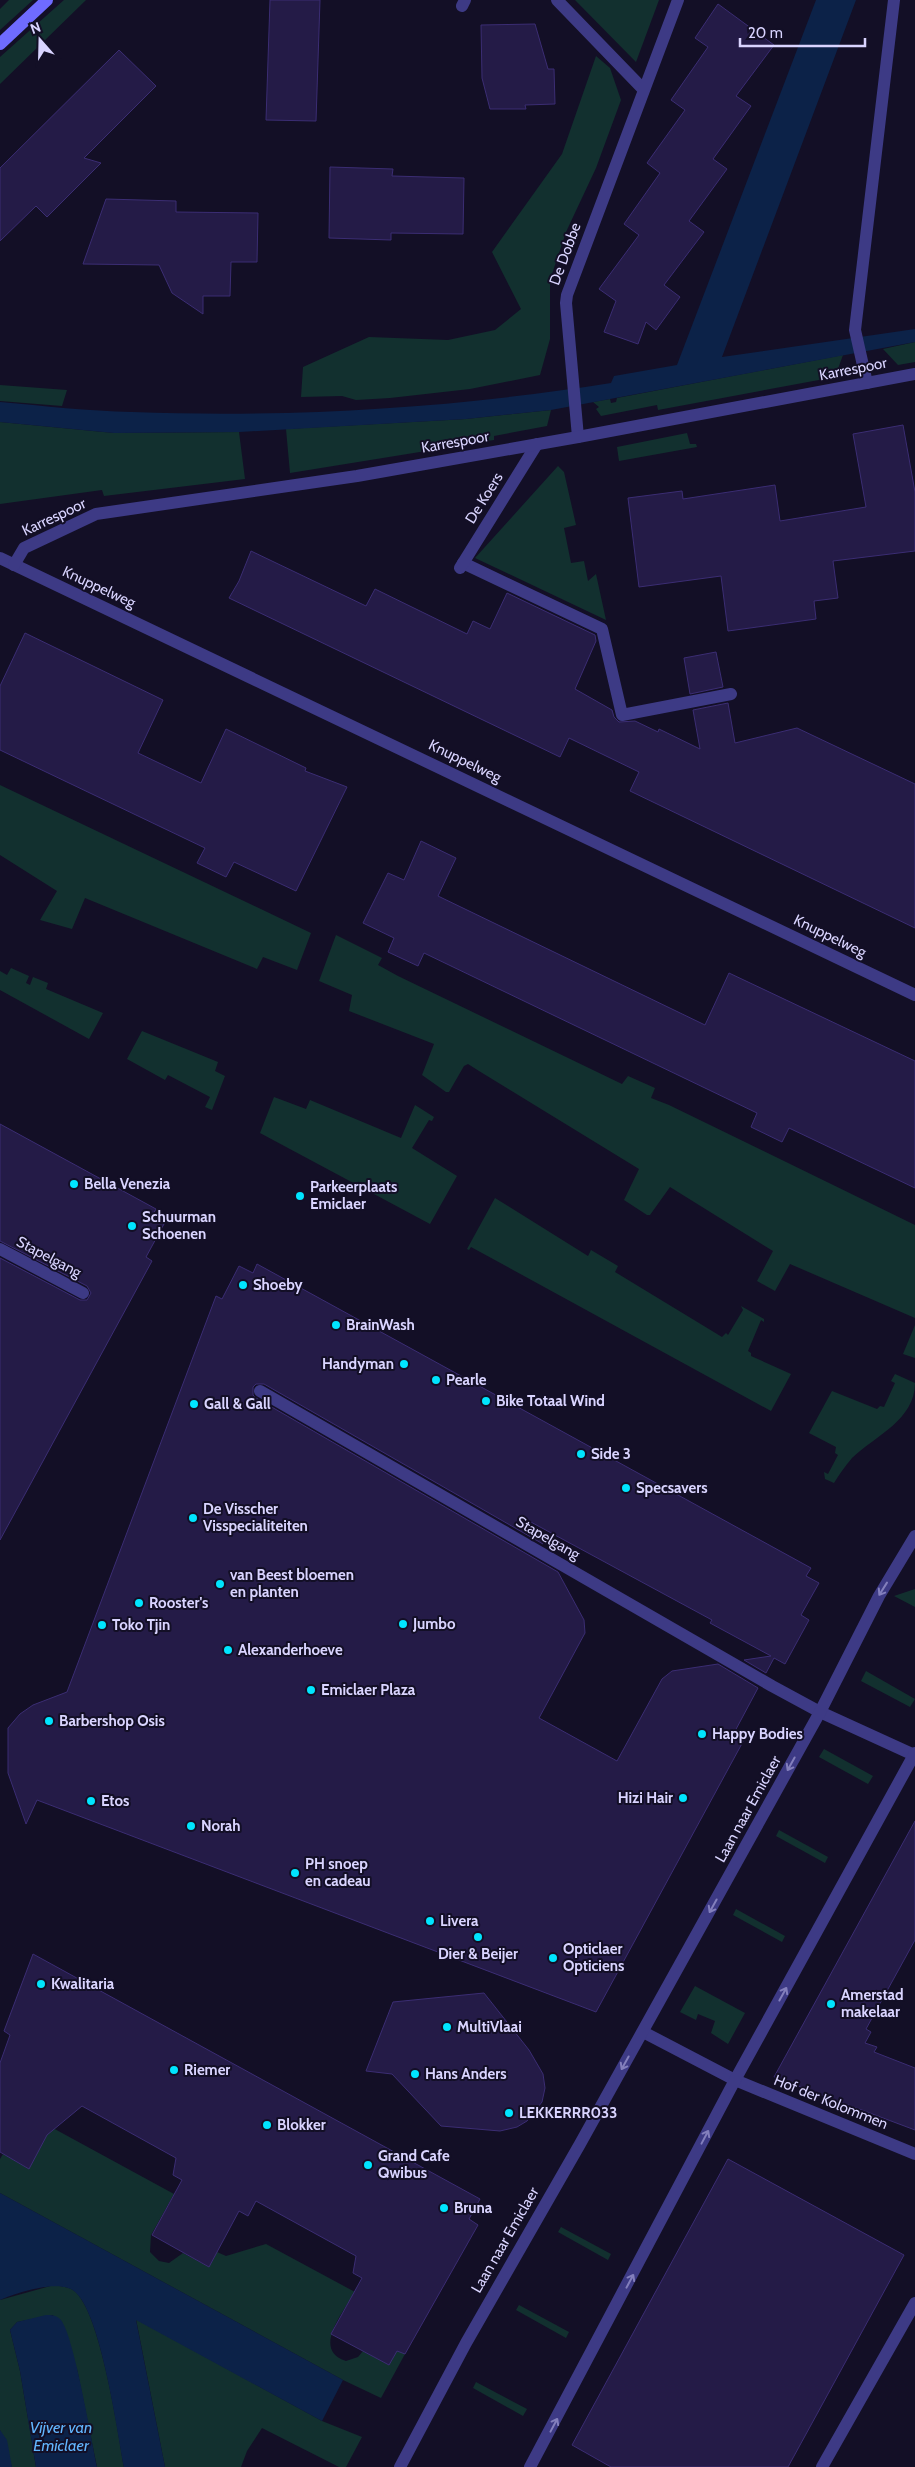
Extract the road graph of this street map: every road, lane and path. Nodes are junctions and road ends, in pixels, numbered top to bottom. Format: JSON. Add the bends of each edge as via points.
{"nodes":[{"id":1,"x":47,"y":0,"type":"edge"},
{"id":2,"x":557,"y":0,"type":"edge"},
{"id":3,"x":678,"y":0,"type":"edge"},
{"id":4,"x":894,"y":0,"type":"edge"},
{"id":5,"x":0,"y":44,"type":"edge"},
{"id":6,"x":643,"y":89,"type":"junction"},
{"id":7,"x":915,"y":374,"type":"edge"},
{"id":8,"x":867,"y":383,"type":"junction"},
{"id":9,"x":578,"y":437,"type":"junction"},
{"id":10,"x":537,"y":444,"type":"junction"},
{"id":11,"x":0,"y":558,"type":"edge"},
{"id":12,"x":14,"y":565,"type":"junction"},
{"id":13,"x":731,"y":694,"type":"dead end"},
{"id":14,"x":915,"y":995,"type":"edge"},
{"id":15,"x":0,"y":1249,"type":"edge"},
{"id":16,"x":83,"y":1293,"type":"dead end"},
{"id":17,"x":260,"y":1391,"type":"dead end"},
{"id":18,"x":915,"y":1536,"type":"edge"},
{"id":19,"x":912,"y":1549,"type":"edge"},
{"id":20,"x":820,"y":1712,"type":"junction"},
{"id":21,"x":914,"y":1754,"type":"edge"},
{"id":22,"x":643,"y":2032,"type":"junction"},
{"id":23,"x":735,"y":2080,"type":"junction"},
{"id":24,"x":915,"y":2154,"type":"edge"},
{"id":25,"x":915,"y":2304,"type":"edge"},
{"id":26,"x":400,"y":2467,"type":"edge"},
{"id":27,"x":530,"y":2467,"type":"edge"},
{"id":28,"x":822,"y":2467,"type":"edge"}],
"edges":[{"from":1,"to":5,"type":"street"},
{"from":2,"to":6,"type":"street"},
{"from":3,"to":6,"type":"street","name":"De Dobbe"},
{"from":4,"to":8,"type":"street","via":[[855,330]]},
{"from":6,"to":9,"type":"street","name":"De Dobbe","via":[[566,303]]},
{"from":7,"to":8,"type":"street","name":"Karrespoor"},
{"from":8,"to":9,"type":"street","name":"Karrespoor"},
{"from":9,"to":10,"type":"street","name":"Karrespoor"},
{"from":10,"to":12,"type":"street","name":"Karrespoor","via":[[357,476],[96,514],[24,548]]},
{"from":10,"to":13,"type":"street","name":"De Koers","via":[[461,566],[602,629],[622,715]]},
{"from":11,"to":12,"type":"street","name":"Knuppelweg"},
{"from":12,"to":14,"type":"street","name":"Knuppelweg"},
{"from":15,"to":16,"type":"street","name":"Stapelgang"},
{"from":17,"to":20,"type":"street","name":"Stapelgang"},
{"from":18,"to":19,"type":"street","name":"Laan naar Emiclaer"},
{"from":19,"to":20,"type":"street","name":"Laan naar Emiclaer","one_way":true,"via":[[879,1596]]},
{"from":20,"to":21,"type":"street","name":"Stapelgang"},
{"from":20,"to":22,"type":"street","name":"Laan naar Emiclaer","one_way":true},
{"from":23,"to":21,"type":"street","one_way":true},
{"from":22,"to":23,"type":"street"},
{"from":22,"to":26,"type":"street","name":"Laan naar Emiclaer","one_way":true,"via":[[466,2343]]},
{"from":23,"to":24,"type":"street","name":"Hof der Kolommen"},
{"from":27,"to":23,"type":"street","one_way":true},
{"from":25,"to":28,"type":"street"}]}
